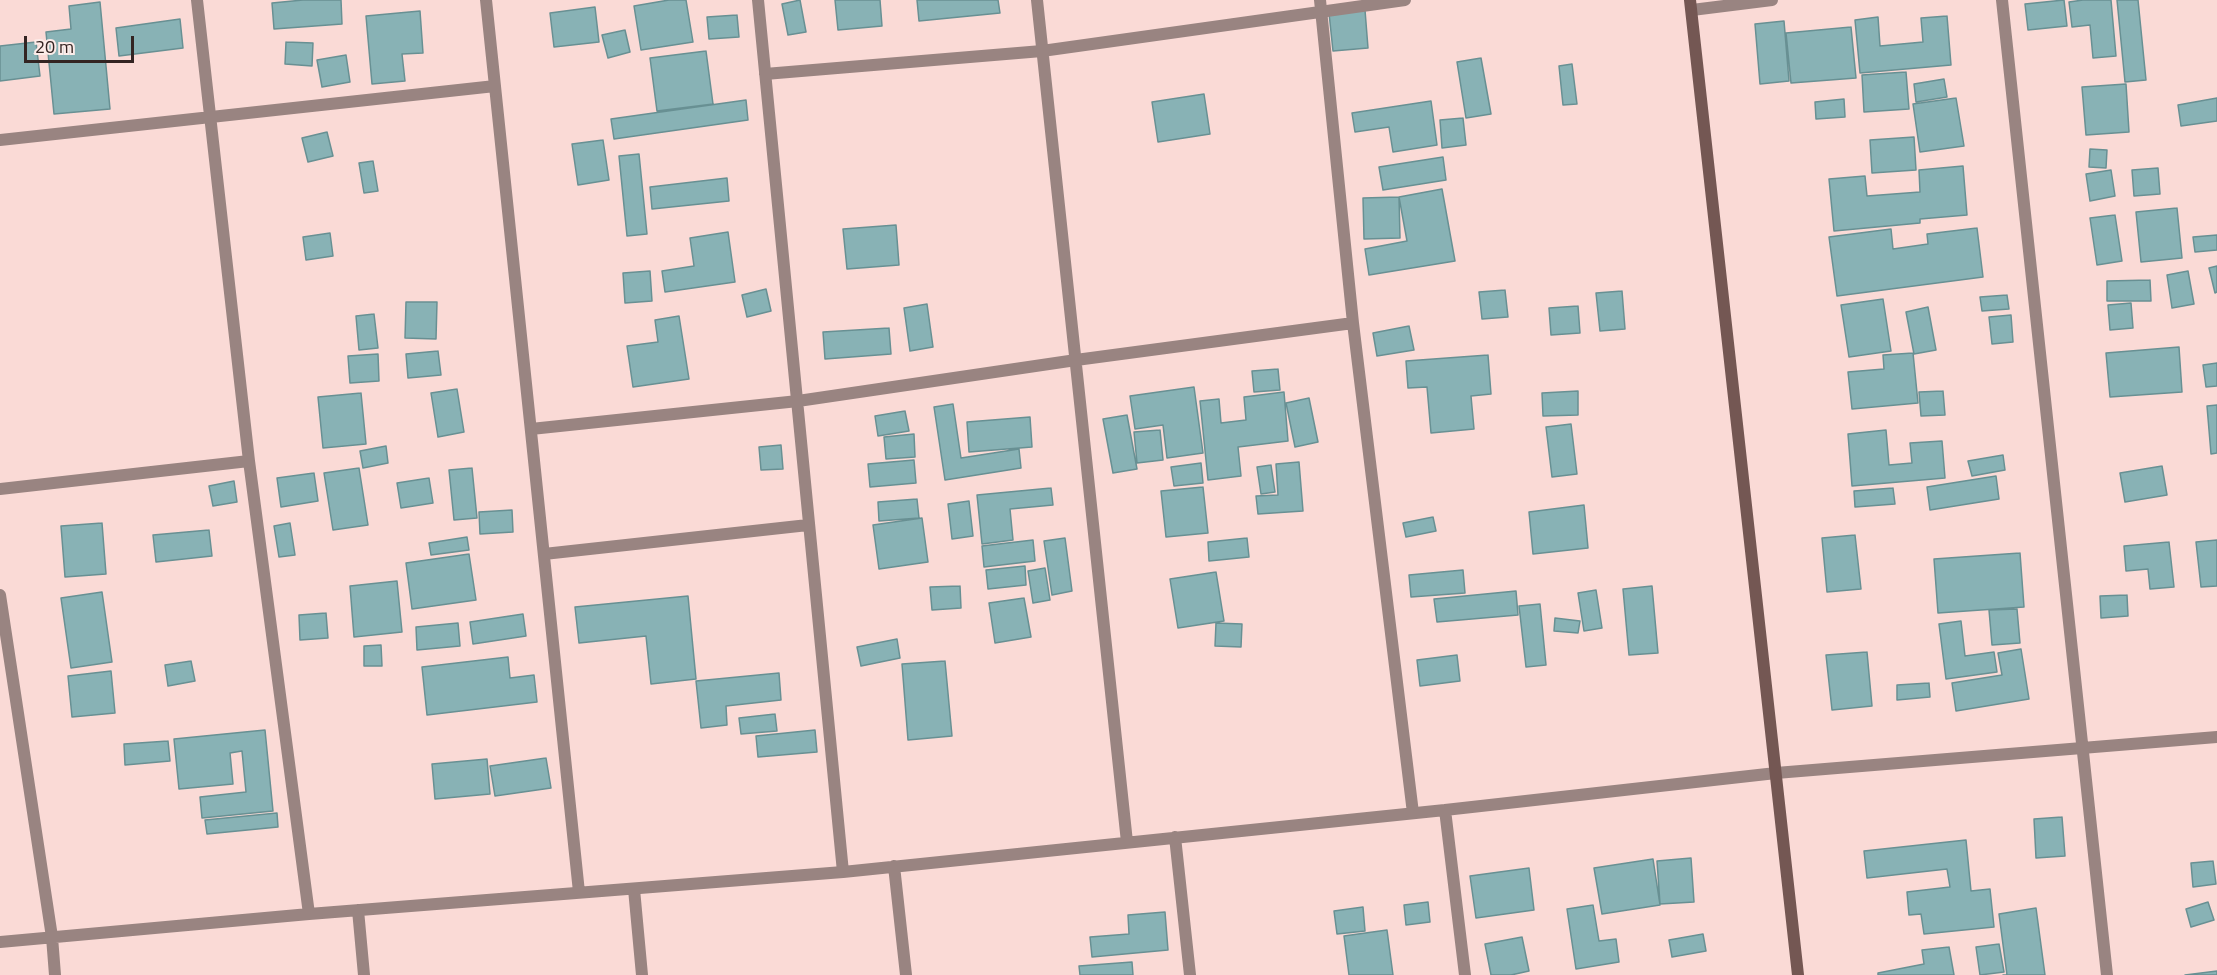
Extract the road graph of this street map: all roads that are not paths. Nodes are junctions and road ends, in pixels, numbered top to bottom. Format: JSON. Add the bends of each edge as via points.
{"nodes":[{"id":1,"x":197,"y":0,"type":"edge"},
{"id":2,"x":486,"y":0,"type":"edge"},
{"id":3,"x":758,"y":0,"type":"edge"},
{"id":4,"x":1037,"y":0,"type":"edge"},
{"id":5,"x":1405,"y":0,"type":"edge"},
{"id":6,"x":1772,"y":0,"type":"edge"},
{"id":7,"x":2002,"y":0,"type":"edge"},
{"id":8,"x":1321,"y":5,"type":"edge"},
{"id":9,"x":1691,"y":5,"type":"edge"},
{"id":10,"x":1042,"y":51,"type":"junction"},
{"id":11,"x":765,"y":74,"type":"junction"},
{"id":12,"x":495,"y":86,"type":"junction"},
{"id":13,"x":210,"y":117,"type":"junction"},
{"id":14,"x":0,"y":140,"type":"edge"},
{"id":15,"x":1353,"y":323,"type":"junction"},
{"id":16,"x":1076,"y":360,"type":"junction"},
{"id":17,"x":798,"y":401,"type":"junction"},
{"id":18,"x":531,"y":429,"type":"junction"},
{"id":19,"x":249,"y":461,"type":"junction"},
{"id":20,"x":0,"y":489,"type":"edge"},
{"id":21,"x":808,"y":525,"type":"junction"},
{"id":22,"x":544,"y":554,"type":"junction"},
{"id":23,"x":0,"y":595,"type":"edge"},
{"id":24,"x":2217,"y":737,"type":"edge"},
{"id":25,"x":2082,"y":748,"type":"junction"},
{"id":26,"x":1776,"y":773,"type":"junction"},
{"id":27,"x":1445,"y":810,"type":"junction"},
{"id":28,"x":1413,"y":813,"type":"junction"},
{"id":29,"x":1175,"y":837,"type":"junction"},
{"id":30,"x":1126,"y":842,"type":"junction"},
{"id":31,"x":894,"y":866,"type":"junction"},
{"id":32,"x":843,"y":872,"type":"junction"},
{"id":33,"x":634,"y":889,"type":"junction"},
{"id":34,"x":579,"y":892,"type":"junction"},
{"id":35,"x":358,"y":910,"type":"junction"},
{"id":36,"x":309,"y":914,"type":"junction"},
{"id":37,"x":52,"y":937,"type":"junction"},
{"id":38,"x":0,"y":942,"type":"edge"},
{"id":39,"x":56,"y":975,"type":"edge"},
{"id":40,"x":364,"y":975,"type":"edge"},
{"id":41,"x":642,"y":975,"type":"edge"},
{"id":42,"x":906,"y":975,"type":"edge"},
{"id":43,"x":1190,"y":975,"type":"edge"},
{"id":44,"x":1465,"y":975,"type":"edge"},
{"id":45,"x":1798,"y":975,"type":"edge"},
{"id":46,"x":2107,"y":975,"type":"edge"}],
"edges":[{"from":1,"to":13,"type":"street"},
{"from":2,"to":12,"type":"street"},
{"from":3,"to":11,"type":"street"},
{"from":4,"to":10,"type":"street"},
{"from":5,"to":8,"type":"street"},
{"from":6,"to":9,"type":"street"},
{"from":7,"to":25,"type":"street"},
{"from":8,"to":10,"type":"street"},
{"from":8,"to":15,"type":"street"},
{"from":9,"to":26,"type":"street"},
{"from":10,"to":11,"type":"street"},
{"from":10,"to":16,"type":"street"},
{"from":11,"to":17,"type":"street"},
{"from":12,"to":13,"type":"street"},
{"from":12,"to":18,"type":"street"},
{"from":13,"to":14,"type":"street"},
{"from":13,"to":19,"type":"street"},
{"from":15,"to":16,"type":"street"},
{"from":15,"to":28,"type":"street"},
{"from":16,"to":17,"type":"street"},
{"from":16,"to":30,"type":"street"},
{"from":17,"to":18,"type":"street"},
{"from":17,"to":21,"type":"street"},
{"from":18,"to":22,"type":"street"},
{"from":19,"to":20,"type":"street"},
{"from":19,"to":36,"type":"street"},
{"from":21,"to":22,"type":"street"},
{"from":21,"to":32,"type":"street"},
{"from":22,"to":34,"type":"street"},
{"from":23,"to":37,"type":"street"},
{"from":24,"to":25,"type":"street"},
{"from":25,"to":26,"type":"street"},
{"from":25,"to":46,"type":"street"},
{"from":26,"to":27,"type":"street"},
{"from":26,"to":45,"type":"street"},
{"from":27,"to":28,"type":"street"},
{"from":27,"to":44,"type":"street"},
{"from":28,"to":29,"type":"street"},
{"from":29,"to":30,"type":"street"},
{"from":29,"to":43,"type":"street"},
{"from":30,"to":31,"type":"street"},
{"from":31,"to":32,"type":"street"},
{"from":31,"to":42,"type":"street"},
{"from":32,"to":33,"type":"street"},
{"from":33,"to":34,"type":"street"},
{"from":33,"to":41,"type":"street"},
{"from":34,"to":35,"type":"street"},
{"from":35,"to":36,"type":"street"},
{"from":35,"to":40,"type":"street"},
{"from":36,"to":37,"type":"street"},
{"from":37,"to":38,"type":"street"},
{"from":37,"to":39,"type":"street"}]}
